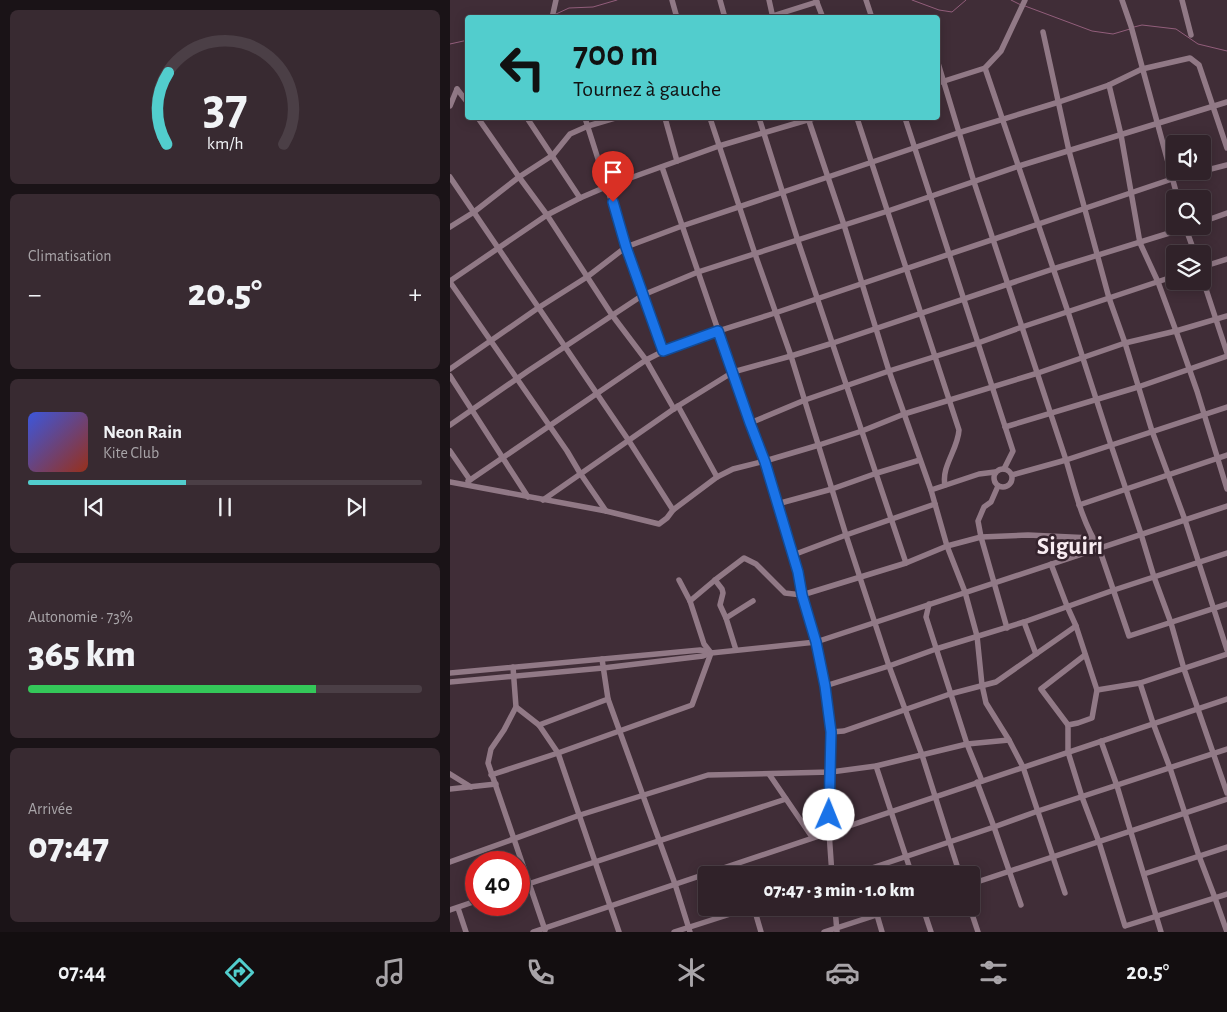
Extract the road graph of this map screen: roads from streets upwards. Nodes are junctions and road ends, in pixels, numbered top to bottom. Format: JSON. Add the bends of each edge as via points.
{"nodes":[{"id":1,"x":556,"y":0,"type":"edge"},
{"id":2,"x":672,"y":0,"type":"edge"},
{"id":3,"x":720,"y":0,"type":"edge"},
{"id":4,"x":768,"y":0,"type":"edge"},
{"id":5,"x":866,"y":0,"type":"edge"},
{"id":6,"x":1122,"y":0,"type":"edge"},
{"id":7,"x":1182,"y":0,"type":"edge"},
{"id":8,"x":817,"y":1,"type":"edge"},
{"id":9,"x":1023,"y":4,"type":"edge"},
{"id":10,"x":553,"y":15,"type":"edge"},
{"id":11,"x":676,"y":15,"type":"edge"},
{"id":12,"x":724,"y":15,"type":"edge"},
{"id":13,"x":773,"y":15,"type":"edge"},
{"id":14,"x":776,"y":15,"type":"edge"},
{"id":15,"x":822,"y":15,"type":"edge"},
{"id":16,"x":871,"y":15,"type":"edge"},
{"id":17,"x":1043,"y":32,"type":"dead end"},
{"id":18,"x":1191,"y":35,"type":"dead end"},
{"id":19,"x":985,"y":68,"type":"junction"},
{"id":20,"x":1142,"y":69,"type":"junction"},
{"id":21,"x":940,"y":83,"type":"edge"},
{"id":22,"x":1109,"y":85,"type":"junction"},
{"id":23,"x":465,"y":99,"type":"edge"},
{"id":24,"x":1059,"y":102,"type":"junction"},
{"id":25,"x":1227,"y":102,"type":"edge"},
{"id":26,"x":450,"y":106,"type":"edge"},
{"id":27,"x":1214,"y":106,"type":"junction"},
{"id":28,"x":1003,"y":119,"type":"junction"},
{"id":29,"x":479,"y":120,"type":"edge"},
{"id":30,"x":528,"y":120,"type":"edge"},
{"id":31,"x":586,"y":120,"type":"edge"},
{"id":32,"x":608,"y":120,"type":"edge"},
{"id":33,"x":666,"y":120,"type":"edge"},
{"id":34,"x":711,"y":120,"type":"edge"},
{"id":35,"x":760,"y":120,"type":"edge"},
{"id":36,"x":803,"y":120,"type":"edge"},
{"id":37,"x":811,"y":120,"type":"edge"},
{"id":38,"x":858,"y":120,"type":"edge"},
{"id":39,"x":906,"y":120,"type":"edge"},
{"id":40,"x":1157,"y":124,"type":"junction"},
{"id":41,"x":588,"y":126,"type":"junction"},
{"id":42,"x":764,"y":132,"type":"junction"},
{"id":43,"x":958,"y":133,"type":"junction"},
{"id":44,"x":1121,"y":135,"type":"junction"},
{"id":45,"x":719,"y":146,"type":"junction"},
{"id":46,"x":916,"y":148,"type":"junction"},
{"id":47,"x":1227,"y":148,"type":"edge"},
{"id":48,"x":1069,"y":150,"type":"junction"},
{"id":49,"x":553,"y":156,"type":"junction"},
{"id":50,"x":1166,"y":157,"type":"edge"},
{"id":51,"x":677,"y":161,"type":"junction"},
{"id":52,"x":872,"y":163,"type":"junction"},
{"id":53,"x":1227,"y":165,"type":"edge"},
{"id":54,"x":1019,"y":166,"type":"junction"},
{"id":55,"x":662,"y":167,"type":"junction"},
{"id":56,"x":1211,"y":169,"type":"edge"},
{"id":57,"x":450,"y":177,"type":"edge"},
{"id":58,"x":519,"y":177,"type":"junction"},
{"id":59,"x":828,"y":177,"type":"junction"},
{"id":60,"x":1169,"y":180,"type":"edge"},
{"id":61,"x":974,"y":182,"type":"junction"},
{"id":62,"x":608,"y":186,"type":"junction"},
{"id":63,"x":784,"y":192,"type":"junction"},
{"id":64,"x":1131,"y":193,"type":"junction"},
{"id":65,"x":931,"y":196,"type":"junction"},
{"id":66,"x":580,"y":198,"type":"junction"},
{"id":67,"x":739,"y":206,"type":"junction"},
{"id":68,"x":1084,"y":208,"type":"junction"},
{"id":69,"x":888,"y":211,"type":"junction"},
{"id":70,"x":474,"y":212,"type":"junction"},
{"id":71,"x":1227,"y":213,"type":"edge"},
{"id":72,"x":547,"y":215,"type":"junction"},
{"id":73,"x":1211,"y":219,"type":"edge"},
{"id":74,"x":844,"y":225,"type":"junction"},
{"id":75,"x":1038,"y":225,"type":"junction"},
{"id":76,"x":682,"y":226,"type":"junction"},
{"id":77,"x":450,"y":227,"type":"edge"},
{"id":78,"x":1166,"y":234,"type":"edge"},
{"id":79,"x":993,"y":239,"type":"junction"},
{"id":80,"x":798,"y":241,"type":"junction"},
{"id":81,"x":1140,"y":243,"type":"junction"},
{"id":82,"x":626,"y":247,"type":"junction"},
{"id":83,"x":499,"y":248,"type":"junction"},
{"id":84,"x":755,"y":254,"type":"junction"},
{"id":85,"x":949,"y":254,"type":"junction"},
{"id":86,"x":1097,"y":254,"type":"junction"},
{"id":87,"x":1227,"y":259,"type":"edge"},
{"id":88,"x":1211,"y":264,"type":"edge"},
{"id":89,"x":907,"y":269,"type":"junction"},
{"id":90,"x":1053,"y":269,"type":"junction"},
{"id":91,"x":698,"y":272,"type":"junction"},
{"id":92,"x":587,"y":277,"type":"junction"},
{"id":93,"x":1166,"y":279,"type":"edge"},
{"id":94,"x":450,"y":281,"type":"edge"},
{"id":95,"x":1158,"y":282,"type":"junction"},
{"id":96,"x":862,"y":283,"type":"junction"},
{"id":97,"x":1008,"y":284,"type":"junction"},
{"id":98,"x":1206,"y":290,"type":"edge"},
{"id":99,"x":643,"y":295,"type":"junction"},
{"id":100,"x":1109,"y":298,"type":"junction"},
{"id":101,"x":818,"y":299,"type":"junction"},
{"id":102,"x":964,"y":299,"type":"junction"},
{"id":103,"x":538,"y":308,"type":"junction"},
{"id":104,"x":1068,"y":312,"type":"junction"},
{"id":105,"x":775,"y":313,"type":"junction"},
{"id":106,"x":920,"y":314,"type":"junction"},
{"id":107,"x":612,"y":315,"type":"junction"},
{"id":108,"x":1227,"y":316,"type":"edge"},
{"id":109,"x":1216,"y":319,"type":"junction"},
{"id":110,"x":1022,"y":327,"type":"junction"},
{"id":111,"x":876,"y":328,"type":"junction"},
{"id":112,"x":718,"y":331,"type":"junction"},
{"id":113,"x":1176,"y":331,"type":"junction"},
{"id":114,"x":491,"y":341,"type":"junction"},
{"id":115,"x":833,"y":343,"type":"junction"},
{"id":116,"x":978,"y":343,"type":"junction"},
{"id":117,"x":1125,"y":344,"type":"junction"},
{"id":118,"x":565,"y":346,"type":"junction"},
{"id":119,"x":663,"y":351,"type":"junction"},
{"id":120,"x":1227,"y":354,"type":"edge"},
{"id":121,"x":791,"y":356,"type":"junction"},
{"id":122,"x":934,"y":356,"type":"junction"},
{"id":123,"x":1083,"y":357,"type":"junction"},
{"id":124,"x":646,"y":360,"type":"junction"},
{"id":125,"x":450,"y":369,"type":"edge"},
{"id":126,"x":1190,"y":369,"type":"junction"},
{"id":127,"x":889,"y":371,"type":"junction"},
{"id":128,"x":732,"y":372,"type":"junction"},
{"id":129,"x":1038,"y":373,"type":"junction"},
{"id":130,"x":450,"y":376,"type":"edge"},
{"id":131,"x":517,"y":378,"type":"junction"},
{"id":132,"x":847,"y":385,"type":"junction"},
{"id":133,"x":992,"y":386,"type":"junction"},
{"id":134,"x":1138,"y":386,"type":"junction"},
{"id":135,"x":597,"y":394,"type":"junction"},
{"id":136,"x":805,"y":400,"type":"junction"},
{"id":137,"x":949,"y":400,"type":"junction"},
{"id":138,"x":1096,"y":400,"type":"junction"},
{"id":139,"x":1227,"y":407,"type":"edge"},
{"id":140,"x":676,"y":408,"type":"junction"},
{"id":141,"x":472,"y":410,"type":"junction"},
{"id":142,"x":904,"y":414,"type":"junction"},
{"id":143,"x":1051,"y":414,"type":"junction"},
{"id":144,"x":1204,"y":414,"type":"junction"},
{"id":145,"x":750,"y":423,"type":"junction"},
{"id":146,"x":450,"y":425,"type":"edge"},
{"id":147,"x":550,"y":426,"type":"junction"},
{"id":148,"x":1005,"y":427,"type":"junction"},
{"id":149,"x":862,"y":431,"type":"junction"},
{"id":150,"x":1152,"y":431,"type":"junction"},
{"id":151,"x":629,"y":440,"type":"junction"},
{"id":152,"x":819,"y":445,"type":"junction"},
{"id":153,"x":1111,"y":445,"type":"junction"},
{"id":154,"x":450,"y":451,"type":"edge"},
{"id":155,"x":1227,"y":455,"type":"edge"},
{"id":156,"x":503,"y":458,"type":"junction"},
{"id":157,"x":1217,"y":458,"type":"junction"},
{"id":158,"x":920,"y":460,"type":"junction"},
{"id":159,"x":1066,"y":460,"type":"junction"},
{"id":160,"x":765,"y":462,"type":"junction"},
{"id":161,"x":1004,"y":469,"type":"junction"},
{"id":162,"x":995,"y":472,"type":"junction"},
{"id":163,"x":580,"y":473,"type":"junction"},
{"id":164,"x":877,"y":473,"type":"junction"},
{"id":165,"x":1168,"y":474,"type":"junction"},
{"id":166,"x":1012,"y":475,"type":"junction"},
{"id":167,"x":717,"y":477,"type":"junction"},
{"id":168,"x":450,"y":482,"type":"edge"},
{"id":169,"x":467,"y":482,"type":"junction"},
{"id":170,"x":945,"y":485,"type":"junction"},
{"id":171,"x":998,"y":486,"type":"junction"},
{"id":172,"x":1126,"y":488,"type":"junction"},
{"id":173,"x":832,"y":489,"type":"junction"},
{"id":174,"x":1227,"y":489,"type":"edge"},
{"id":175,"x":931,"y":490,"type":"junction"},
{"id":176,"x":528,"y":497,"type":"junction"},
{"id":177,"x":543,"y":500,"type":"junction"},
{"id":178,"x":777,"y":504,"type":"junction"},
{"id":179,"x":935,"y":504,"type":"junction"},
{"id":180,"x":1079,"y":505,"type":"junction"},
{"id":181,"x":1227,"y":506,"type":"edge"},
{"id":182,"x":673,"y":510,"type":"junction"},
{"id":183,"x":606,"y":511,"type":"junction"},
{"id":184,"x":892,"y":518,"type":"junction"},
{"id":185,"x":1185,"y":520,"type":"junction"},
{"id":186,"x":1142,"y":534,"type":"junction"},
{"id":187,"x":846,"y":535,"type":"junction"},
{"id":188,"x":981,"y":537,"type":"junction"},
{"id":189,"x":1092,"y":538,"type":"junction"},
{"id":190,"x":948,"y":546,"type":"junction"},
{"id":191,"x":1099,"y":548,"type":"junction"},
{"id":192,"x":1227,"y":553,"type":"edge"},
{"id":193,"x":792,"y":555,"type":"junction"},
{"id":194,"x":906,"y":562,"type":"junction"},
{"id":195,"x":1199,"y":563,"type":"junction"},
{"id":196,"x":1052,"y":564,"type":"junction"},
{"id":197,"x":859,"y":576,"type":"junction"},
{"id":198,"x":1154,"y":577,"type":"junction"},
{"id":199,"x":679,"y":580,"type":"dead end"},
{"id":200,"x":715,"y":580,"type":"junction"},
{"id":201,"x":994,"y":583,"type":"junction"},
{"id":202,"x":1114,"y":590,"type":"junction"},
{"id":203,"x":965,"y":592,"type":"junction"},
{"id":204,"x":802,"y":595,"type":"junction"},
{"id":205,"x":690,"y":601,"type":"junction"},
{"id":206,"x":753,"y":601,"type":"dead end"},
{"id":207,"x":929,"y":604,"type":"junction"},
{"id":208,"x":1227,"y":604,"type":"edge"},
{"id":209,"x":1067,"y":606,"type":"junction"},
{"id":210,"x":1214,"y":608,"type":"junction"},
{"id":211,"x":915,"y":609,"type":"junction"},
{"id":212,"x":926,"y":617,"type":"junction"},
{"id":213,"x":726,"y":618,"type":"junction"},
{"id":214,"x":875,"y":622,"type":"junction"},
{"id":215,"x":1024,"y":622,"type":"junction"},
{"id":216,"x":1171,"y":623,"type":"junction"},
{"id":217,"x":1076,"y":626,"type":"junction"},
{"id":218,"x":1007,"y":628,"type":"junction"},
{"id":219,"x":977,"y":636,"type":"junction"},
{"id":220,"x":816,"y":642,"type":"junction"},
{"id":221,"x":936,"y":649,"type":"junction"},
{"id":222,"x":736,"y":650,"type":"junction"},
{"id":223,"x":1227,"y":650,"type":"edge"},
{"id":224,"x":711,"y":653,"type":"junction"},
{"id":225,"x":1036,"y":654,"type":"junction"},
{"id":226,"x":1085,"y":654,"type":"junction"},
{"id":227,"x":1227,"y":654,"type":"edge"},
{"id":228,"x":602,"y":659,"type":"junction"},
{"id":229,"x":889,"y":666,"type":"junction"},
{"id":230,"x":513,"y":667,"type":"junction"},
{"id":231,"x":603,"y":668,"type":"junction"},
{"id":232,"x":1184,"y":669,"type":"junction"},
{"id":233,"x":450,"y":673,"type":"edge"},
{"id":234,"x":514,"y":676,"type":"junction"},
{"id":235,"x":450,"y":682,"type":"edge"},
{"id":236,"x":1140,"y":683,"type":"junction"},
{"id":237,"x":982,"y":685,"type":"junction"},
{"id":238,"x":825,"y":686,"type":"junction"},
{"id":239,"x":1097,"y":690,"type":"junction"},
{"id":240,"x":950,"y":694,"type":"junction"},
{"id":241,"x":608,"y":699,"type":"junction"},
{"id":242,"x":1227,"y":699,"type":"edge"},
{"id":243,"x":516,"y":707,"type":"junction"},
{"id":244,"x":1197,"y":708,"type":"junction"},
{"id":245,"x":905,"y":710,"type":"junction"},
{"id":246,"x":1153,"y":723,"type":"junction"},
{"id":247,"x":539,"y":725,"type":"junction"},
{"id":248,"x":1068,"y":725,"type":"junction"},
{"id":249,"x":620,"y":731,"type":"junction"},
{"id":250,"x":831,"y":732,"type":"junction"},
{"id":251,"x":1009,"y":740,"type":"junction"},
{"id":252,"x":1101,"y":741,"type":"junction"},
{"id":253,"x":967,"y":744,"type":"junction"},
{"id":254,"x":1227,"y":749,"type":"edge"},
{"id":255,"x":1068,"y":752,"type":"junction"},
{"id":256,"x":558,"y":753,"type":"junction"},
{"id":257,"x":1213,"y":753,"type":"junction"},
{"id":258,"x":922,"y":755,"type":"junction"},
{"id":259,"x":876,"y":766,"type":"junction"},
{"id":260,"x":1023,"y":766,"type":"junction"},
{"id":261,"x":1170,"y":768,"type":"junction"},
{"id":262,"x":831,"y":772,"type":"junction"},
{"id":263,"x":450,"y":774,"type":"edge"},
{"id":264,"x":769,"y":774,"type":"junction"},
{"id":265,"x":491,"y":775,"type":"junction"},
{"id":266,"x":980,"y":781,"type":"junction"},
{"id":267,"x":496,"y":784,"type":"junction"},
{"id":268,"x":1117,"y":786,"type":"junction"},
{"id":269,"x":471,"y":787,"type":"junction"},
{"id":270,"x":450,"y":788,"type":"edge"},
{"id":271,"x":1227,"y":793,"type":"edge"},
{"id":272,"x":643,"y":795,"type":"junction"},
{"id":273,"x":935,"y":797,"type":"junction"},
{"id":274,"x":1082,"y":797,"type":"junction"},
{"id":275,"x":786,"y":799,"type":"junction"},
{"id":276,"x":1227,"y":799,"type":"edge"},
{"id":277,"x":891,"y":811,"type":"junction"},
{"id":278,"x":1038,"y":811,"type":"junction"},
{"id":279,"x":1184,"y":813,"type":"junction"},
{"id":280,"x":580,"y":815,"type":"junction"},
{"id":281,"x":994,"y":827,"type":"junction"},
{"id":282,"x":829,"y":832,"type":"junction"},
{"id":283,"x":1130,"y":832,"type":"junction"},
{"id":284,"x":514,"y":838,"type":"junction"},
{"id":285,"x":812,"y":838,"type":"junction"},
{"id":286,"x":659,"y":841,"type":"junction"},
{"id":287,"x":1099,"y":842,"type":"junction"},
{"id":288,"x":949,"y":843,"type":"junction"},
{"id":289,"x":1227,"y":847,"type":"edge"},
{"id":290,"x":518,"y":851,"type":"edge"},
{"id":291,"x":906,"y":856,"type":"junction"},
{"id":292,"x":1199,"y":856,"type":"junction"},
{"id":293,"x":1053,"y":857,"type":"junction"},
{"id":294,"x":450,"y":862,"type":"edge"},
{"id":295,"x":596,"y":862,"type":"junction"},
{"id":296,"x":738,"y":864,"type":"joint"},
{"id":297,"x":831,"y":866,"type":"edge"},
{"id":298,"x":881,"y":866,"type":"edge"},
{"id":299,"x":909,"y":866,"type":"edge"},
{"id":300,"x":957,"y":866,"type":"edge"},
{"id":301,"x":1009,"y":872,"type":"junction"},
{"id":302,"x":1144,"y":874,"type":"junction"},
{"id":303,"x":980,"y":881,"type":"edge"},
{"id":304,"x":530,"y":883,"type":"edge"},
{"id":305,"x":675,"y":884,"type":"junction"},
{"id":306,"x":530,"y":886,"type":"edge"},
{"id":307,"x":1065,"y":893,"type":"dead end"},
{"id":308,"x":1227,"y":894,"type":"edge"},
{"id":309,"x":1215,"y":898,"type":"junction"},
{"id":310,"x":465,"y":905,"type":"edge"},
{"id":311,"x":1021,"y":905,"type":"dead end"},
{"id":312,"x":611,"y":906,"type":"junction"},
{"id":313,"x":458,"y":908,"type":"junction"},
{"id":314,"x":450,"y":910,"type":"edge"},
{"id":315,"x":727,"y":916,"type":"edge"},
{"id":316,"x":756,"y":916,"type":"edge"},
{"id":317,"x":836,"y":916,"type":"edge"},
{"id":318,"x":872,"y":916,"type":"edge"},
{"id":319,"x":878,"y":916,"type":"edge"},
{"id":320,"x":925,"y":916,"type":"edge"},
{"id":321,"x":973,"y":916,"type":"edge"},
{"id":322,"x":1156,"y":917,"type":"junction"},
{"id":323,"x":690,"y":929,"type":"edge"},
{"id":324,"x":545,"y":930,"type":"edge"},
{"id":325,"x":837,"y":930,"type":"edge"},
{"id":326,"x":466,"y":932,"type":"edge"},
{"id":327,"x":533,"y":932,"type":"edge"},
{"id":328,"x":620,"y":932,"type":"edge"},
{"id":329,"x":674,"y":932,"type":"edge"},
{"id":330,"x":761,"y":932,"type":"edge"},
{"id":331,"x":824,"y":932,"type":"edge"},
{"id":332,"x":882,"y":932,"type":"edge"},
{"id":333,"x":931,"y":932,"type":"edge"},
{"id":334,"x":978,"y":932,"type":"edge"},
{"id":335,"x":1161,"y":932,"type":"edge"},
{"id":336,"x":1227,"y":932,"type":"edge"}],
"edges":[{"from":1,"to":10,"type":"street"},
{"from":2,"to":11,"type":"street"},
{"from":3,"to":12,"type":"street"},
{"from":4,"to":13,"type":"street"},
{"from":5,"to":16,"type":"street"},
{"from":6,"to":20,"type":"street"},
{"from":7,"to":18,"type":"street"},
{"from":8,"to":14,"type":"street"},
{"from":8,"to":15,"type":"street"},
{"from":9,"to":19,"type":"street","via":[[1001,51]]},
{"from":17,"to":24,"type":"street"},
{"from":19,"to":21,"type":"street"},
{"from":19,"to":28,"type":"street"},
{"from":20,"to":22,"type":"street"},
{"from":20,"to":27,"type":"street","via":[[1190,58],[1199,65]]},
{"from":20,"to":40,"type":"street"},
{"from":21,"to":43,"type":"street"},
{"from":22,"to":24,"type":"street"},
{"from":22,"to":44,"type":"street"},
{"from":23,"to":26,"type":"street","via":[[457,89]]},
{"from":24,"to":28,"type":"street"},
{"from":24,"to":48,"type":"street"},
{"from":25,"to":27,"type":"street"},
{"from":27,"to":40,"type":"street"},
{"from":27,"to":47,"type":"street"},
{"from":28,"to":43,"type":"street"},
{"from":28,"to":54,"type":"street"},
{"from":29,"to":58,"type":"street"},
{"from":30,"to":49,"type":"street"},
{"from":31,"to":41,"type":"street"},
{"from":32,"to":41,"type":"street"},
{"from":33,"to":51,"type":"street"},
{"from":34,"to":45,"type":"street"},
{"from":35,"to":42,"type":"street"},
{"from":36,"to":42,"type":"street"},
{"from":37,"to":59,"type":"street"},
{"from":38,"to":52,"type":"street"},
{"from":39,"to":46,"type":"street"},
{"from":40,"to":44,"type":"street"},
{"from":40,"to":50,"type":"street"},
{"from":41,"to":49,"type":"street","via":[[570,134]]},
{"from":41,"to":62,"type":"street"},
{"from":42,"to":45,"type":"street"},
{"from":42,"to":63,"type":"street"},
{"from":43,"to":46,"type":"street"},
{"from":43,"to":61,"type":"street"},
{"from":44,"to":48,"type":"street"},
{"from":44,"to":64,"type":"street"},
{"from":45,"to":51,"type":"street"},
{"from":45,"to":67,"type":"street"},
{"from":46,"to":52,"type":"street"},
{"from":46,"to":65,"type":"street"},
{"from":48,"to":54,"type":"street"},
{"from":48,"to":68,"type":"street"},
{"from":49,"to":58,"type":"street"},
{"from":49,"to":66,"type":"street"},
{"from":51,"to":55,"type":"street"},
{"from":52,"to":59,"type":"street"},
{"from":52,"to":69,"type":"street"},
{"from":53,"to":56,"type":"street"},
{"from":54,"to":61,"type":"street"},
{"from":54,"to":75,"type":"street"},
{"from":55,"to":62,"type":"street"},
{"from":55,"to":76,"type":"street"},
{"from":57,"to":70,"type":"street"},
{"from":58,"to":70,"type":"street"},
{"from":58,"to":72,"type":"street"},
{"from":59,"to":63,"type":"street"},
{"from":59,"to":74,"type":"street"},
{"from":60,"to":64,"type":"street"},
{"from":61,"to":65,"type":"street"},
{"from":61,"to":79,"type":"street"},
{"from":62,"to":66,"type":"street"},
{"from":62,"to":82,"type":"street"},
{"from":63,"to":67,"type":"street"},
{"from":63,"to":80,"type":"street"},
{"from":64,"to":68,"type":"street"},
{"from":64,"to":81,"type":"street"},
{"from":65,"to":69,"type":"street"},
{"from":65,"to":85,"type":"street"},
{"from":66,"to":72,"type":"street"},
{"from":67,"to":76,"type":"street"},
{"from":67,"to":84,"type":"street"},
{"from":68,"to":75,"type":"street"},
{"from":68,"to":86,"type":"street"},
{"from":69,"to":74,"type":"street"},
{"from":69,"to":89,"type":"street"},
{"from":70,"to":77,"type":"street"},
{"from":70,"to":83,"type":"street"},
{"from":71,"to":73,"type":"street"},
{"from":72,"to":83,"type":"street"},
{"from":72,"to":92,"type":"street"},
{"from":74,"to":80,"type":"street"},
{"from":74,"to":96,"type":"street"},
{"from":75,"to":79,"type":"street"},
{"from":75,"to":90,"type":"street"},
{"from":76,"to":82,"type":"street"},
{"from":76,"to":91,"type":"street"},
{"from":78,"to":81,"type":"street"},
{"from":79,"to":85,"type":"street"},
{"from":79,"to":97,"type":"street"},
{"from":80,"to":84,"type":"street"},
{"from":80,"to":101,"type":"street"},
{"from":81,"to":86,"type":"street"},
{"from":81,"to":95,"type":"street"},
{"from":82,"to":92,"type":"street"},
{"from":82,"to":99,"type":"street"},
{"from":83,"to":94,"type":"street"},
{"from":83,"to":103,"type":"street"},
{"from":84,"to":91,"type":"street"},
{"from":84,"to":105,"type":"street"},
{"from":85,"to":89,"type":"street"},
{"from":85,"to":102,"type":"street"},
{"from":86,"to":90,"type":"street"},
{"from":86,"to":100,"type":"street"},
{"from":87,"to":88,"type":"street"},
{"from":89,"to":96,"type":"street"},
{"from":89,"to":106,"type":"street"},
{"from":90,"to":97,"type":"street"},
{"from":90,"to":104,"type":"street"},
{"from":91,"to":99,"type":"street"},
{"from":91,"to":112,"type":"street"},
{"from":92,"to":103,"type":"street"},
{"from":92,"to":107,"type":"street"},
{"from":93,"to":95,"type":"street"},
{"from":94,"to":114,"type":"street"},
{"from":95,"to":100,"type":"street"},
{"from":95,"to":113,"type":"street"},
{"from":96,"to":101,"type":"street"},
{"from":96,"to":111,"type":"street"},
{"from":97,"to":102,"type":"street"},
{"from":97,"to":110,"type":"street"},
{"from":98,"to":109,"type":"street"},
{"from":99,"to":107,"type":"street"},
{"from":99,"to":119,"type":"street"},
{"from":100,"to":104,"type":"street"},
{"from":100,"to":117,"type":"street"},
{"from":101,"to":105,"type":"street"},
{"from":101,"to":115,"type":"street"},
{"from":102,"to":106,"type":"street"},
{"from":102,"to":116,"type":"street"},
{"from":103,"to":114,"type":"street"},
{"from":103,"to":118,"type":"street"},
{"from":104,"to":110,"type":"street"},
{"from":104,"to":123,"type":"street"},
{"from":105,"to":112,"type":"street"},
{"from":105,"to":121,"type":"street"},
{"from":106,"to":111,"type":"street"},
{"from":106,"to":122,"type":"street"},
{"from":107,"to":118,"type":"street"},
{"from":107,"to":124,"type":"street"},
{"from":108,"to":109,"type":"street"},
{"from":109,"to":113,"type":"street"},
{"from":109,"to":120,"type":"street"},
{"from":110,"to":116,"type":"street"},
{"from":110,"to":129,"type":"street"},
{"from":111,"to":115,"type":"street"},
{"from":111,"to":127,"type":"street"},
{"from":112,"to":119,"type":"street"},
{"from":112,"to":128,"type":"street"},
{"from":113,"to":117,"type":"street"},
{"from":113,"to":126,"type":"street"},
{"from":114,"to":125,"type":"street"},
{"from":114,"to":131,"type":"street"},
{"from":115,"to":121,"type":"street"},
{"from":115,"to":132,"type":"street"},
{"from":116,"to":122,"type":"street"},
{"from":116,"to":133,"type":"street"},
{"from":117,"to":123,"type":"street"},
{"from":117,"to":134,"type":"street"},
{"from":118,"to":131,"type":"street"},
{"from":118,"to":135,"type":"street"},
{"from":119,"to":124,"type":"street"},
{"from":120,"to":126,"type":"street"},
{"from":121,"to":128,"type":"street"},
{"from":121,"to":136,"type":"street"},
{"from":122,"to":127,"type":"street"},
{"from":122,"to":137,"type":"street"},
{"from":123,"to":129,"type":"street"},
{"from":123,"to":138,"type":"street"},
{"from":124,"to":135,"type":"street"},
{"from":124,"to":140,"type":"street"},
{"from":126,"to":134,"type":"street"},
{"from":126,"to":144,"type":"street"},
{"from":127,"to":132,"type":"street"},
{"from":127,"to":142,"type":"street"},
{"from":128,"to":140,"type":"street"},
{"from":128,"to":145,"type":"street"},
{"from":129,"to":133,"type":"street"},
{"from":129,"to":143,"type":"street"},
{"from":130,"to":141,"type":"street"},
{"from":131,"to":141,"type":"street"},
{"from":131,"to":147,"type":"street"},
{"from":132,"to":136,"type":"street"},
{"from":132,"to":149,"type":"street"},
{"from":133,"to":137,"type":"street"},
{"from":133,"to":148,"type":"street"},
{"from":134,"to":138,"type":"street"},
{"from":134,"to":150,"type":"street"},
{"from":135,"to":147,"type":"street"},
{"from":135,"to":151,"type":"street"},
{"from":136,"to":145,"type":"street"},
{"from":136,"to":152,"type":"street"},
{"from":137,"to":142,"type":"street"},
{"from":137,"to":170,"type":"street","via":[[959,430],[944,473]]},
{"from":138,"to":143,"type":"street"},
{"from":138,"to":153,"type":"street"},
{"from":139,"to":144,"type":"street"},
{"from":140,"to":151,"type":"street"},
{"from":140,"to":167,"type":"street"},
{"from":141,"to":146,"type":"street"},
{"from":141,"to":156,"type":"street"},
{"from":142,"to":149,"type":"street"},
{"from":142,"to":158,"type":"street"},
{"from":143,"to":148,"type":"street"},
{"from":143,"to":159,"type":"street"},
{"from":144,"to":150,"type":"street"},
{"from":144,"to":157,"type":"street"},
{"from":145,"to":160,"type":"street"},
{"from":147,"to":156,"type":"street"},
{"from":147,"to":163,"type":"street"},
{"from":148,"to":161,"type":"street","via":[[1013,451]]},
{"from":149,"to":152,"type":"street"},
{"from":149,"to":164,"type":"street"},
{"from":150,"to":153,"type":"street"},
{"from":150,"to":165,"type":"street"},
{"from":151,"to":163,"type":"street"},
{"from":151,"to":182,"type":"street"},
{"from":152,"to":160,"type":"street"},
{"from":152,"to":173,"type":"street"},
{"from":153,"to":159,"type":"street"},
{"from":153,"to":172,"type":"street"},
{"from":154,"to":169,"type":"street"},
{"from":155,"to":157,"type":"street"},
{"from":156,"to":169,"type":"street"},
{"from":156,"to":176,"type":"street"},
{"from":157,"to":165,"type":"street"},
{"from":157,"to":174,"type":"street"},
{"from":158,"to":164,"type":"street"},
{"from":158,"to":175,"type":"street"},
{"from":159,"to":166,"type":"street"},
{"from":159,"to":180,"type":"street"},
{"from":160,"to":167,"type":"street","via":[[733,469]]},
{"from":160,"to":178,"type":"street"},
{"from":161,"to":162,"type":"street"},
{"from":161,"to":166,"type":"street"},
{"from":162,"to":170,"type":"street"},
{"from":162,"to":171,"type":"street","via":[[993,478]]},
{"from":163,"to":177,"type":"street"},
{"from":163,"to":183,"type":"street"},
{"from":164,"to":173,"type":"street"},
{"from":164,"to":184,"type":"street"},
{"from":165,"to":172,"type":"street"},
{"from":165,"to":185,"type":"street"},
{"from":166,"to":171,"type":"street","via":[[1012,482],[1007,486]]},
{"from":167,"to":182,"type":"street"},
{"from":168,"to":169,"type":"street"},
{"from":169,"to":176,"type":"street"},
{"from":170,"to":175,"type":"street"},
{"from":171,"to":188,"type":"street","via":[[978,520]]},
{"from":172,"to":180,"type":"street"},
{"from":172,"to":186,"type":"street"},
{"from":173,"to":178,"type":"street"},
{"from":173,"to":187,"type":"street"},
{"from":175,"to":179,"type":"street"},
{"from":176,"to":177,"type":"street"},
{"from":177,"to":183,"type":"street"},
{"from":178,"to":193,"type":"street"},
{"from":179,"to":184,"type":"street"},
{"from":179,"to":190,"type":"street"},
{"from":180,"to":189,"type":"street"},
{"from":181,"to":185,"type":"street"},
{"from":182,"to":183,"type":"street","via":[[659,524]]},
{"from":184,"to":187,"type":"street"},
{"from":184,"to":194,"type":"street"},
{"from":185,"to":186,"type":"street"},
{"from":185,"to":195,"type":"street"},
{"from":186,"to":191,"type":"street"},
{"from":186,"to":198,"type":"street"},
{"from":187,"to":193,"type":"street"},
{"from":187,"to":197,"type":"street"},
{"from":188,"to":189,"type":"street"},
{"from":188,"to":190,"type":"street"},
{"from":188,"to":201,"type":"street"},
{"from":189,"to":191,"type":"street"},
{"from":190,"to":194,"type":"street"},
{"from":190,"to":203,"type":"street"},
{"from":191,"to":196,"type":"street"},
{"from":191,"to":202,"type":"street"},
{"from":192,"to":195,"type":"street"},
{"from":193,"to":204,"type":"street"},
{"from":194,"to":197,"type":"street"},
{"from":195,"to":198,"type":"street"},
{"from":195,"to":210,"type":"street"},
{"from":196,"to":201,"type":"street"},
{"from":196,"to":209,"type":"street"},
{"from":197,"to":204,"type":"street"},
{"from":197,"to":214,"type":"street"},
{"from":198,"to":202,"type":"street"},
{"from":198,"to":216,"type":"street"},
{"from":199,"to":205,"type":"street"},
{"from":200,"to":204,"type":"street","via":[[744,558],[756,564],[785,593]]},
{"from":200,"to":205,"type":"street"},
{"from":200,"to":213,"type":"street","via":[[722,589],[720,605]]},
{"from":201,"to":203,"type":"street"},
{"from":201,"to":218,"type":"street"},
{"from":202,"to":209,"type":"street"},
{"from":202,"to":216,"type":"street","via":[[1129,636]]},
{"from":203,"to":207,"type":"street"},
{"from":203,"to":219,"type":"street"},
{"from":204,"to":220,"type":"street"},
{"from":205,"to":224,"type":"street","via":[[704,644]]},
{"from":206,"to":213,"type":"street"},
{"from":207,"to":211,"type":"street"},
{"from":207,"to":212,"type":"street"},
{"from":208,"to":210,"type":"street"},
{"from":209,"to":215,"type":"street"},
{"from":209,"to":217,"type":"street"},
{"from":210,"to":216,"type":"street"},
{"from":210,"to":223,"type":"street"},
{"from":211,"to":212,"type":"street"},
{"from":211,"to":214,"type":"street"},
{"from":212,"to":221,"type":"street"},
{"from":213,"to":222,"type":"street"},
{"from":214,"to":220,"type":"street"},
{"from":214,"to":229,"type":"street"},
{"from":215,"to":218,"type":"street"},
{"from":215,"to":225,"type":"street"},
{"from":216,"to":232,"type":"street"},
{"from":217,"to":225,"type":"street"},
{"from":217,"to":226,"type":"street"},
{"from":218,"to":219,"type":"street"},
{"from":219,"to":221,"type":"street"},
{"from":219,"to":237,"type":"street"},
{"from":220,"to":222,"type":"street"},
{"from":220,"to":238,"type":"street"},
{"from":221,"to":229,"type":"street"},
{"from":221,"to":240,"type":"street"},
{"from":222,"to":224,"type":"street"},
{"from":224,"to":228,"type":"street","via":[[700,650]]},
{"from":224,"to":231,"type":"street"},
{"from":224,"to":249,"type":"street","via":[[692,705]]},
{"from":225,"to":237,"type":"street","via":[[996,682]]},
{"from":226,"to":239,"type":"street"},
{"from":226,"to":248,"type":"street","via":[[1041,689]]},
{"from":227,"to":232,"type":"street"},
{"from":228,"to":230,"type":"street"},
{"from":228,"to":231,"type":"street"},
{"from":229,"to":238,"type":"street"},
{"from":229,"to":245,"type":"street"},
{"from":230,"to":233,"type":"street"},
{"from":230,"to":234,"type":"street"},
{"from":231,"to":234,"type":"street"},
{"from":231,"to":241,"type":"street"},
{"from":232,"to":236,"type":"street"},
{"from":232,"to":244,"type":"street"},
{"from":234,"to":235,"type":"street"},
{"from":234,"to":243,"type":"street"},
{"from":236,"to":239,"type":"street"},
{"from":236,"to":246,"type":"street"},
{"from":237,"to":240,"type":"street"},
{"from":237,"to":251,"type":"street","via":[[986,702]]},
{"from":238,"to":250,"type":"street"},
{"from":239,"to":248,"type":"street","via":[[1092,718]]},
{"from":240,"to":245,"type":"street"},
{"from":240,"to":253,"type":"street"},
{"from":241,"to":247,"type":"street"},
{"from":241,"to":249,"type":"street"},
{"from":242,"to":244,"type":"street"},
{"from":243,"to":247,"type":"street"},
{"from":243,"to":265,"type":"street","via":[[491,749],[488,763]]},
{"from":244,"to":246,"type":"street"},
{"from":244,"to":257,"type":"street"},
{"from":245,"to":250,"type":"street","via":[[844,731]]},
{"from":245,"to":258,"type":"street"},
{"from":246,"to":252,"type":"street"},
{"from":246,"to":261,"type":"street"},
{"from":247,"to":256,"type":"street"},
{"from":248,"to":255,"type":"street"},
{"from":249,"to":256,"type":"street"},
{"from":249,"to":272,"type":"street"},
{"from":250,"to":262,"type":"street"},
{"from":251,"to":253,"type":"street"},
{"from":251,"to":260,"type":"street"},
{"from":252,"to":255,"type":"street"},
{"from":252,"to":268,"type":"street"},
{"from":253,"to":258,"type":"street"},
{"from":253,"to":266,"type":"street"},
{"from":254,"to":257,"type":"street"},
{"from":255,"to":260,"type":"street"},
{"from":255,"to":274,"type":"street"},
{"from":256,"to":265,"type":"street"},
{"from":256,"to":280,"type":"street"},
{"from":257,"to":261,"type":"street"},
{"from":257,"to":271,"type":"street"},
{"from":258,"to":259,"type":"street"},
{"from":258,"to":273,"type":"street"},
{"from":259,"to":262,"type":"street"},
{"from":259,"to":277,"type":"street"},
{"from":260,"to":266,"type":"street"},
{"from":260,"to":278,"type":"street"},
{"from":261,"to":268,"type":"street"},
{"from":261,"to":279,"type":"street"},
{"from":262,"to":264,"type":"street"},
{"from":262,"to":282,"type":"street"},
{"from":263,"to":269,"type":"street"},
{"from":264,"to":272,"type":"street","via":[[708,775]]},
{"from":264,"to":275,"type":"street"},
{"from":265,"to":267,"type":"street"},
{"from":266,"to":273,"type":"street"},
{"from":266,"to":281,"type":"street"},
{"from":267,"to":269,"type":"street"},
{"from":267,"to":284,"type":"street"},
{"from":268,"to":274,"type":"street"},
{"from":268,"to":283,"type":"street"},
{"from":269,"to":270,"type":"street"},
{"from":272,"to":280,"type":"street"},
{"from":272,"to":286,"type":"street"},
{"from":273,"to":277,"type":"street"},
{"from":273,"to":288,"type":"street"},
{"from":274,"to":278,"type":"street"},
{"from":274,"to":287,"type":"street"},
{"from":275,"to":285,"type":"street"},
{"from":275,"to":286,"type":"street"},
{"from":276,"to":279,"type":"street"},
{"from":277,"to":282,"type":"street"},
{"from":277,"to":291,"type":"street"},
{"from":278,"to":281,"type":"street"},
{"from":278,"to":293,"type":"street"},
{"from":279,"to":283,"type":"street"},
{"from":279,"to":292,"type":"street"},
{"from":280,"to":284,"type":"street"},
{"from":280,"to":295,"type":"street"},
{"from":281,"to":288,"type":"street"},
{"from":281,"to":301,"type":"street"},
{"from":282,"to":285,"type":"street"},
{"from":282,"to":297,"type":"street"},
{"from":283,"to":287,"type":"street"},
{"from":283,"to":302,"type":"street"},
{"from":284,"to":290,"type":"street"},
{"from":284,"to":294,"type":"street"},
{"from":285,"to":296,"type":"street"},
{"from":286,"to":295,"type":"street"},
{"from":286,"to":305,"type":"street"},
{"from":287,"to":293,"type":"street"},
{"from":287,"to":322,"type":"street","via":[[1125,926]]},
{"from":288,"to":291,"type":"street"},
{"from":288,"to":300,"type":"street"},
{"from":289,"to":292,"type":"street"},
{"from":291,"to":298,"type":"street"},
{"from":291,"to":299,"type":"street"},
{"from":292,"to":302,"type":"street"},
{"from":292,"to":309,"type":"street"},
{"from":293,"to":301,"type":"street"},
{"from":293,"to":307,"type":"street"},
{"from":295,"to":304,"type":"street"},
{"from":295,"to":312,"type":"street"},
{"from":296,"to":305,"type":"street"},
{"from":301,"to":303,"type":"street"},
{"from":301,"to":311,"type":"street"},
{"from":302,"to":322,"type":"street"},
{"from":305,"to":312,"type":"street"},
{"from":305,"to":323,"type":"street"},
{"from":306,"to":324,"type":"street"},
{"from":308,"to":309,"type":"street"},
{"from":309,"to":322,"type":"street"},
{"from":309,"to":336,"type":"street"},
{"from":310,"to":313,"type":"street"},
{"from":312,"to":324,"type":"street"},
{"from":312,"to":328,"type":"street"},
{"from":313,"to":314,"type":"street"},
{"from":313,"to":326,"type":"street"},
{"from":315,"to":323,"type":"street"},
{"from":316,"to":330,"type":"street"},
{"from":317,"to":325,"type":"street"},
{"from":318,"to":325,"type":"street"},
{"from":319,"to":332,"type":"street"},
{"from":320,"to":333,"type":"street"},
{"from":321,"to":334,"type":"street"},
{"from":322,"to":335,"type":"street"},
{"from":323,"to":329,"type":"street"},
{"from":324,"to":327,"type":"street"},
{"from":325,"to":331,"type":"street"}]}
